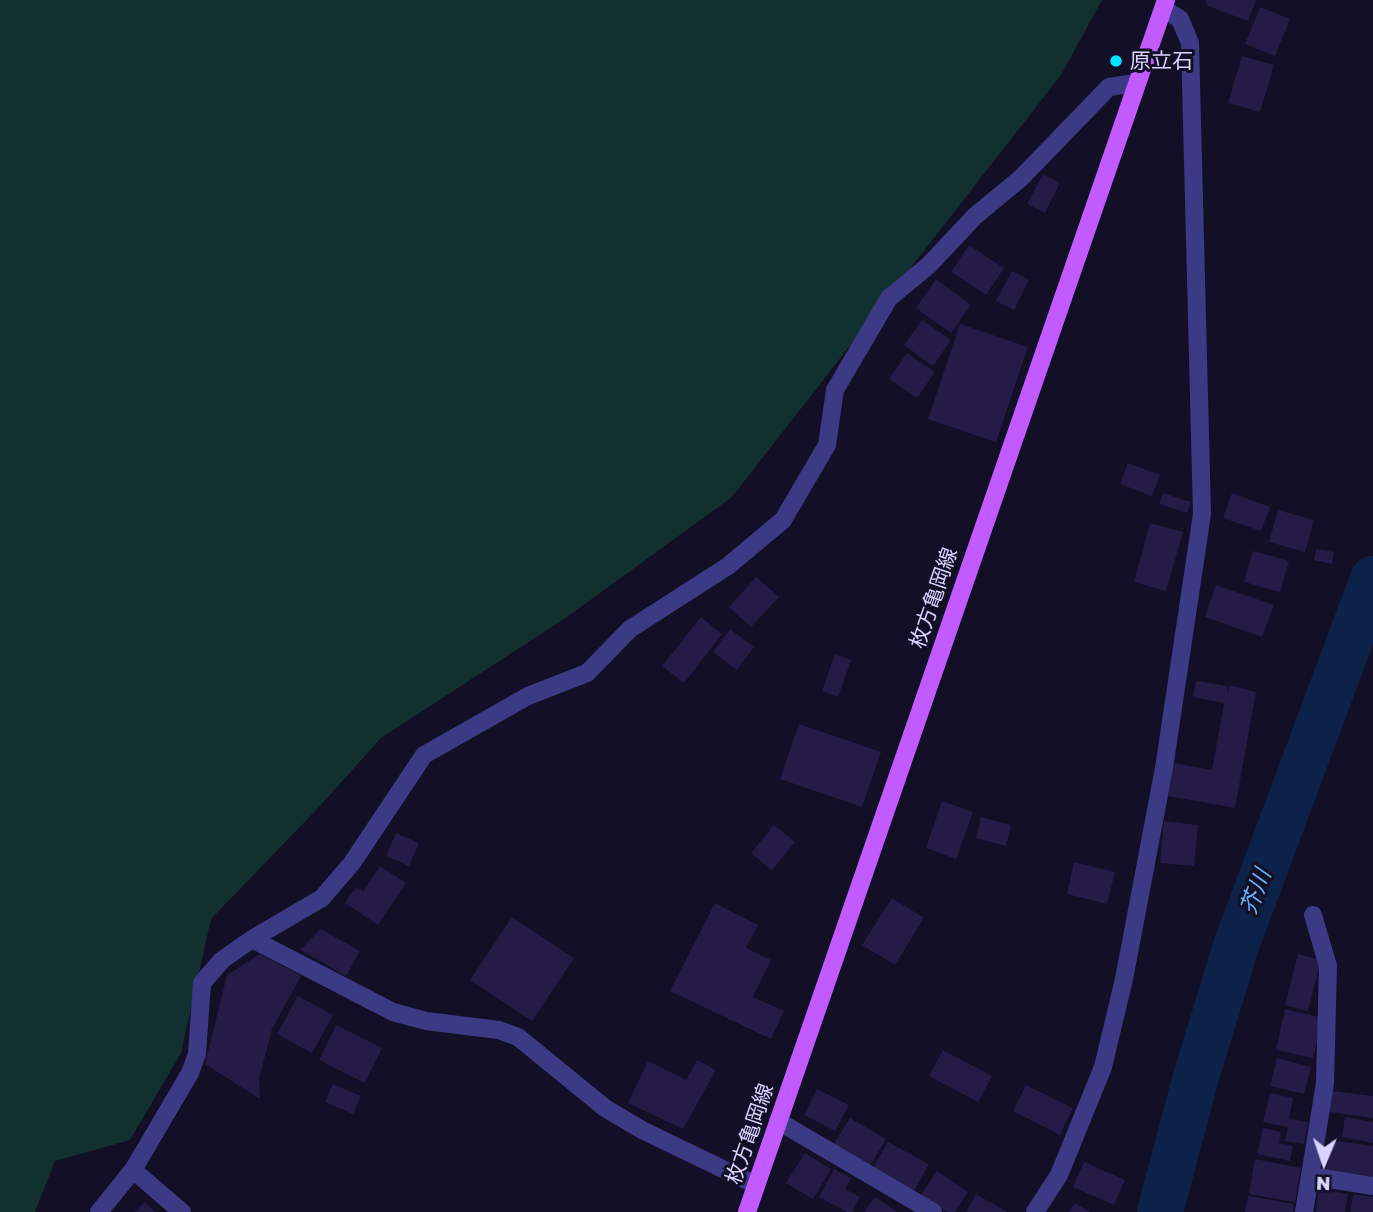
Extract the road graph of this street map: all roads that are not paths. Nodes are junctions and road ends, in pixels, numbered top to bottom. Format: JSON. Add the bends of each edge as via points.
{"nodes":[{"id":1,"x":1165,"y":5,"type":"edge"},
{"id":2,"x":1136,"y":83,"type":"junction"},
{"id":3,"x":1313,"y":915,"type":"dead end"},
{"id":4,"x":253,"y":939,"type":"junction"},
{"id":5,"x":778,"y":1121,"type":"junction"},
{"id":6,"x":133,"y":1170,"type":"junction"},
{"id":7,"x":1311,"y":1176,"type":"junction"},
{"id":8,"x":756,"y":1185,"type":"junction"},
{"id":9,"x":1373,"y":1186,"type":"edge"},
{"id":10,"x":100,"y":1212,"type":"edge"},
{"id":11,"x":182,"y":1212,"type":"edge"},
{"id":12,"x":747,"y":1212,"type":"edge"},
{"id":13,"x":933,"y":1212,"type":"edge"},
{"id":14,"x":1035,"y":1212,"type":"edge"},
{"id":15,"x":1304,"y":1212,"type":"edge"}],
"edges":[{"from":1,"to":2,"type":"main road","name":"枚方亀岡線"},
{"from":1,"to":14,"type":"street","via":[[1180,19],[1190,43],[1202,514],[1164,768],[1103,1067],[1059,1175]]},
{"from":2,"to":4,"type":"street","via":[[1109,87],[1021,178],[889,298],[835,390],[827,445],[783,520],[728,566],[631,629],[587,673],[528,696],[424,755],[352,863],[322,898]]},
{"from":2,"to":5,"type":"main road","name":"枚方亀岡線"},
{"from":3,"to":7,"type":"street","via":[[1328,966],[1325,1083]]},
{"from":4,"to":6,"type":"street","via":[[222,960],[202,983],[197,1054],[190,1073]]},
{"from":4,"to":8,"type":"street","via":[[393,1012],[518,1037],[605,1108]]},
{"from":5,"to":8,"type":"main road","name":"枚方亀岡線"},
{"from":5,"to":13,"type":"street"},
{"from":6,"to":10,"type":"street"},
{"from":6,"to":11,"type":"street"},
{"from":7,"to":9,"type":"street"},
{"from":7,"to":15,"type":"street"},
{"from":8,"to":12,"type":"main road","name":"枚方亀岡線"}]}
